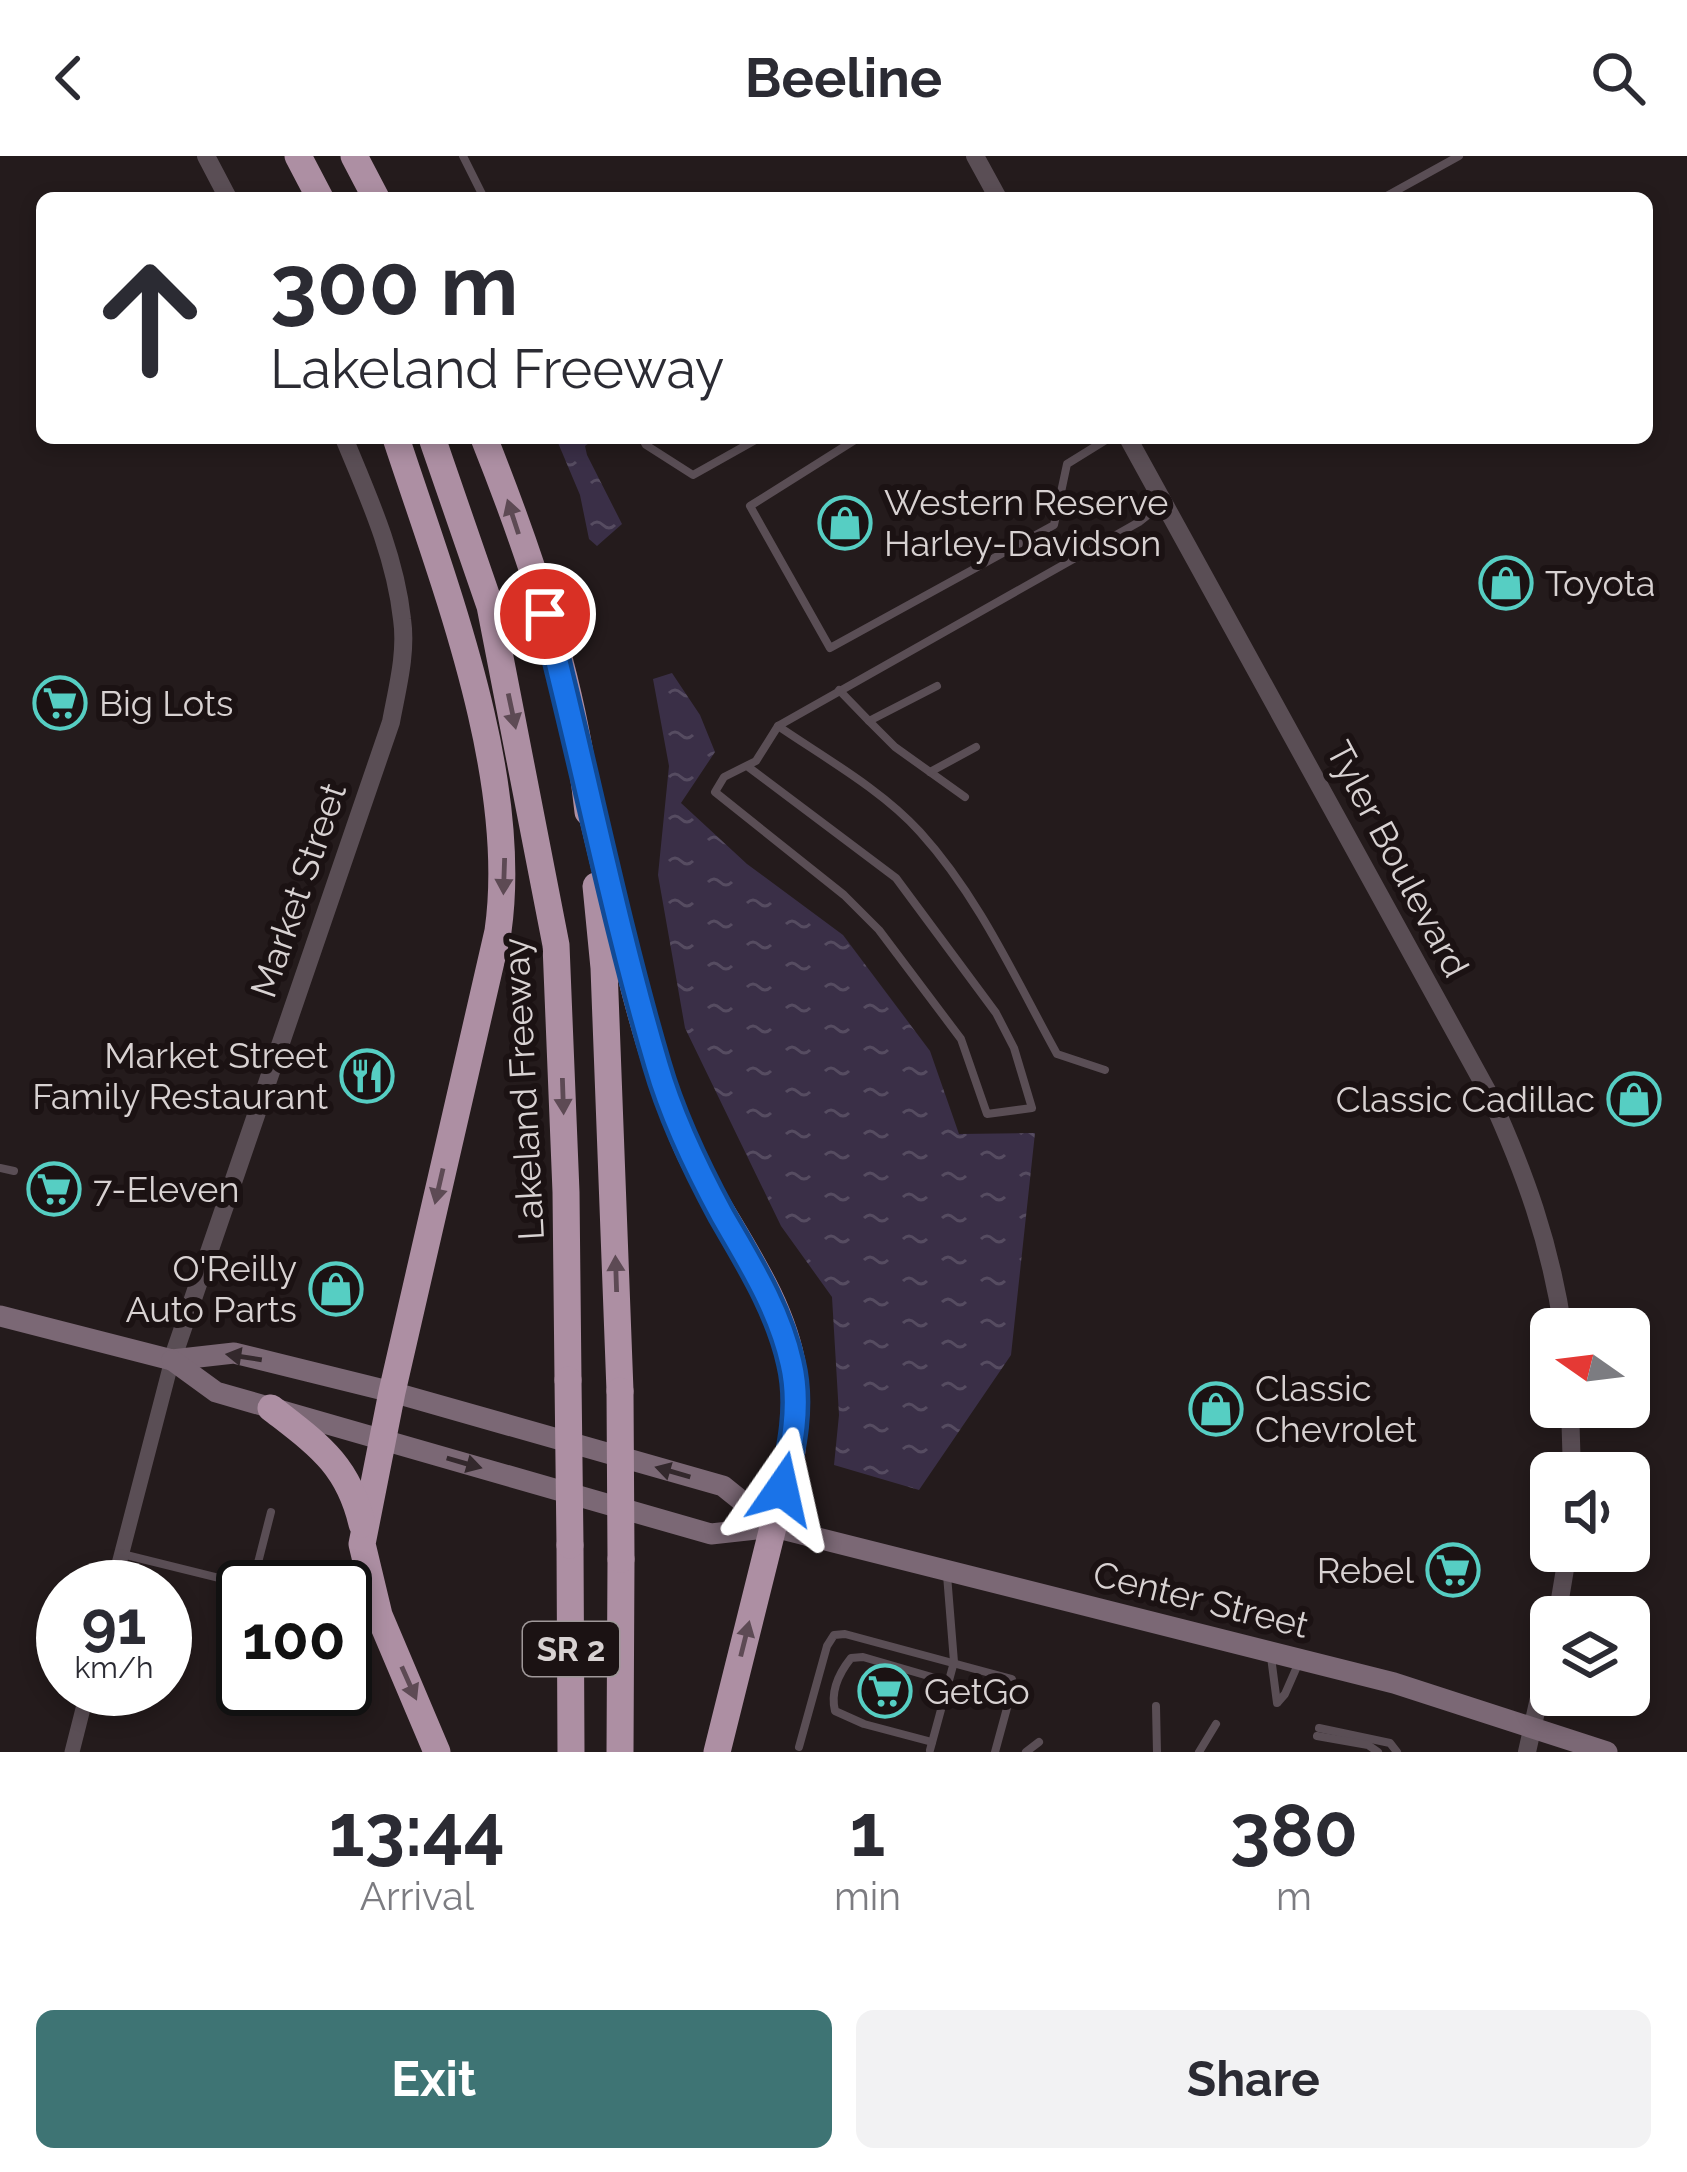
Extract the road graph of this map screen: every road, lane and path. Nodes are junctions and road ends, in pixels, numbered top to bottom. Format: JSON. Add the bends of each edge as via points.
{"nodes":[{"id":1,"x":206,"y":156,"type":"edge"},
{"id":2,"x":283,"y":156,"type":"edge"},
{"id":3,"x":298,"y":156,"type":"edge"},
{"id":4,"x":354,"y":156,"type":"edge"},
{"id":5,"x":463,"y":156,"type":"edge"},
{"id":6,"x":975,"y":156,"type":"edge"},
{"id":7,"x":1459,"y":156,"type":"edge"},
{"id":8,"x":225,"y":192,"type":"edge"},
{"id":9,"x":298,"y":192,"type":"edge"},
{"id":10,"x":317,"y":192,"type":"edge"},
{"id":11,"x":373,"y":192,"type":"edge"},
{"id":12,"x":481,"y":192,"type":"edge"},
{"id":13,"x":995,"y":192,"type":"edge"},
{"id":14,"x":1394,"y":192,"type":"edge"},
{"id":15,"x":346,"y":444,"type":"edge"},
{"id":16,"x":398,"y":444,"type":"edge"},
{"id":17,"x":433,"y":444,"type":"edge"},
{"id":18,"x":486,"y":444,"type":"edge"},
{"id":19,"x":645,"y":444,"type":"edge"},
{"id":20,"x":748,"y":444,"type":"edge"},
{"id":21,"x":848,"y":444,"type":"edge"},
{"id":22,"x":1099,"y":444,"type":"edge"},
{"id":23,"x":1131,"y":444,"type":"edge"},
{"id":24,"x":1164,"y":503,"type":"junction"},
{"id":25,"x":938,"y":686,"type":"dead end"},
{"id":26,"x":839,"y":691,"type":"junction"},
{"id":27,"x":869,"y":721,"type":"junction"},
{"id":28,"x":778,"y":726,"type":"junction"},
{"id":29,"x":976,"y":747,"type":"dead end"},
{"id":30,"x":747,"y":766,"type":"junction"},
{"id":31,"x":930,"y":772,"type":"junction"},
{"id":32,"x":586,"y":795,"type":"junction"},
{"id":33,"x":965,"y":797,"type":"dead end"},
{"id":34,"x":1105,"y":1070,"type":"dead end"},
{"id":35,"x":0,"y":1168,"type":"edge"},
{"id":36,"x":14,"y":1171,"type":"dead end"},
{"id":37,"x":1559,"y":1308,"type":"edge"},
{"id":38,"x":0,"y":1316,"type":"edge"},
{"id":39,"x":172,"y":1360,"type":"junction"},
{"id":40,"x":392,"y":1392,"type":"junction"},
{"id":41,"x":271,"y":1408,"type":"junction"},
{"id":42,"x":384,"y":1440,"type":"junction"},
{"id":43,"x":271,"y":1512,"type":"dead end"},
{"id":44,"x":773,"y":1527,"type":"junction"},
{"id":45,"x":364,"y":1531,"type":"junction"},
{"id":46,"x":121,"y":1554,"type":"junction"},
{"id":47,"x":119,"y":1560,"type":"edge"},
{"id":48,"x":260,"y":1560,"type":"edge"},
{"id":49,"x":947,"y":1569,"type":"junction"},
{"id":50,"x":216,"y":1577,"type":"edge"},
{"id":51,"x":1270,"y":1650,"type":"junction"},
{"id":52,"x":1300,"y":1658,"type":"junction"},
{"id":53,"x":954,"y":1662,"type":"junction"},
{"id":54,"x":949,"y":1682,"type":"junction"},
{"id":55,"x":1156,"y":1706,"type":"dead end"},
{"id":56,"x":82,"y":1716,"type":"edge"},
{"id":57,"x":1536,"y":1716,"type":"edge"},
{"id":58,"x":1216,"y":1724,"type":"dead end"},
{"id":59,"x":1534,"y":1727,"type":"junction"},
{"id":60,"x":1039,"y":1742,"type":"dead end"},
{"id":61,"x":1369,"y":1745,"type":"junction"},
{"id":62,"x":800,"y":1747,"type":"dead end"},
{"id":63,"x":932,"y":1749,"type":"edge"},
{"id":64,"x":73,"y":1752,"type":"edge"},
{"id":65,"x":437,"y":1752,"type":"edge"},
{"id":66,"x":571,"y":1752,"type":"edge"},
{"id":67,"x":620,"y":1752,"type":"edge"},
{"id":68,"x":717,"y":1752,"type":"edge"},
{"id":69,"x":995,"y":1752,"type":"edge"},
{"id":70,"x":1026,"y":1752,"type":"edge"},
{"id":71,"x":1157,"y":1752,"type":"edge"},
{"id":72,"x":1199,"y":1752,"type":"edge"},
{"id":73,"x":1378,"y":1752,"type":"edge"},
{"id":74,"x":1394,"y":1752,"type":"edge"},
{"id":75,"x":1527,"y":1752,"type":"edge"},
{"id":76,"x":1607,"y":1752,"type":"edge"}],
"edges":[{"from":1,"to":8,"type":"street"},
{"from":2,"to":9,"type":"highway"},
{"from":3,"to":10,"type":"highway"},
{"from":4,"to":11,"type":"highway"},
{"from":5,"to":12,"type":"lane"},
{"from":6,"to":13,"type":"street"},
{"from":7,"to":14,"type":"lane"},
{"from":15,"to":39,"type":"street","name":"Market Street","via":[[384,535],[403,620],[391,722]]},
{"from":16,"to":40,"type":"highway","one_way":true,"via":[[454,613],[504,856],[499,931]]},
{"from":17,"to":66,"type":"highway","name":"Lakeland Freeway","number":"SR 2","one_way":true,"bridge":true,"via":[[490,606],[556,945]]},
{"from":32,"to":18,"type":"highway","number":"SR 2","one_way":true,"via":[[545,614]]},
{"from":19,"to":20,"type":"lane","via":[[694,475]]},
{"from":21,"to":22,"type":"lane","via":[[750,506],[830,648],[1054,525],[1066,464]]},
{"from":23,"to":24,"type":"street","name":"Tyler Boulevard"},
{"from":24,"to":26,"type":"lane"},
{"from":24,"to":37,"type":"street","name":"Tyler Boulevard","via":[[1489,1094],[1527,1179]]},
{"from":25,"to":27,"type":"lane"},
{"from":26,"to":27,"type":"lane"},
{"from":26,"to":28,"type":"lane"},
{"from":27,"to":31,"type":"lane"},
{"from":28,"to":30,"type":"lane"},
{"from":28,"to":34,"type":"lane","via":[[917,828],[997,943],[1057,1054]]},
{"from":29,"to":31,"type":"lane"},
{"from":30,"to":30,"type":"lane","via":[[724,777],[715,793],[879,930],[961,1039],[987,1114],[1032,1108],[996,1013],[896,878]]},
{"from":31,"to":33,"type":"lane"},
{"from":32,"to":44,"type":"highway","via":[[684,1141],[780,1324],[792,1366],[791,1451]]},
{"from":67,"to":32,"type":"highway","number":"SR 2","one_way":true,"bridge":true,"via":[[620,1391],[604,968]]},
{"from":35,"to":36,"type":"lane"},
{"from":38,"to":39,"type":"main road","name":"Center Street"},
{"from":40,"to":39,"type":"main road","name":"Center Street","one_way":true,"via":[[234,1353]]},
{"from":39,"to":41,"type":"main road","name":"Center Street","via":[[217,1392]]},
{"from":39,"to":46,"type":"street"},
{"from":40,"to":42,"type":"highway"},
{"from":44,"to":40,"type":"main road","name":"Center Street","one_way":true,"via":[[723,1486]]},
{"from":41,"to":42,"type":"main road","name":"Center Street"},
{"from":41,"to":45,"type":"highway","via":[[341,1470]]},
{"from":42,"to":44,"type":"main road","name":"Center Street","one_way":true,"via":[[711,1534]]},
{"from":42,"to":45,"type":"highway"},
{"from":43,"to":48,"type":"lane"},
{"from":44,"to":49,"type":"main road","name":"Center Street"},
{"from":68,"to":44,"type":"highway","one_way":true},
{"from":45,"to":65,"type":"highway","one_way":true,"via":[[379,1616]]},
{"from":46,"to":47,"type":"street"},
{"from":46,"to":50,"type":"lane"},
{"from":49,"to":51,"type":"main road","name":"Center Street"},
{"from":49,"to":53,"type":"lane"},
{"from":51,"to":52,"type":"main road","name":"Center Street"},
{"from":51,"to":52,"type":"lane","via":[[1276,1702]]},
{"from":52,"to":59,"type":"main road","name":"Center Street"},
{"from":53,"to":54,"type":"lane"},
{"from":53,"to":62,"type":"lane","via":[[834,1635]]},
{"from":53,"to":69,"type":"lane","via":[[1012,1679]]},
{"from":54,"to":63,"type":"lane"},
{"from":54,"to":63,"type":"lane","via":[[863,1657],[850,1658],[839,1673],[835,1711]]},
{"from":55,"to":71,"type":"lane"},
{"from":56,"to":64,"type":"street"},
{"from":57,"to":59,"type":"street"},
{"from":58,"to":72,"type":"lane"},
{"from":59,"to":75,"type":"street"},
{"from":59,"to":76,"type":"main road","name":"Center Street"},
{"from":60,"to":70,"type":"lane"},
{"from":61,"to":73,"type":"lane"},
{"from":61,"to":74,"type":"lane"},
{"from":61,"to":74,"type":"lane","via":[[1318,1732],[1390,1743]]}]}
